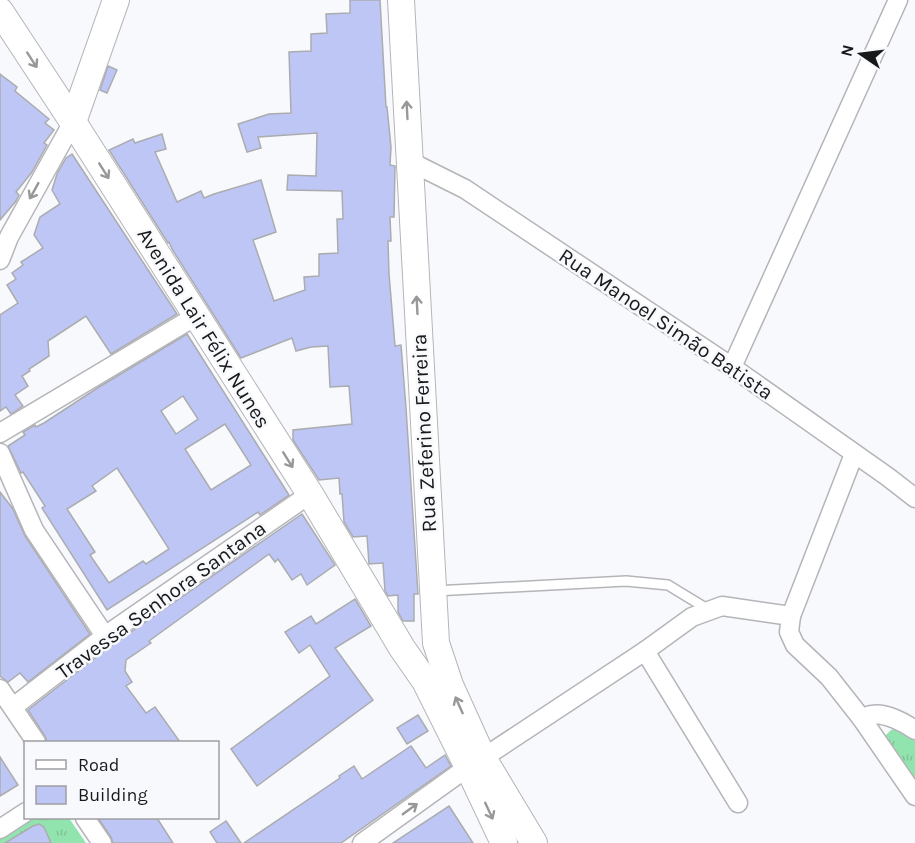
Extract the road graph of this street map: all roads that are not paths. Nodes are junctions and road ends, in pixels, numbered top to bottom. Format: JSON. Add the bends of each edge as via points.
{"nodes":[{"id":1,"x":116,"y":0,"type":"edge"},
{"id":2,"x":401,"y":0,"type":"edge"},
{"id":3,"x":898,"y":0,"type":"edge"},
{"id":4,"x":0,"y":11,"type":"edge"},
{"id":5,"x":73,"y":122,"type":"junction"},
{"id":6,"x":410,"y":160,"type":"junction"},
{"id":7,"x":0,"y":260,"type":"edge"},
{"id":8,"x":196,"y":316,"type":"junction"},
{"id":9,"x":732,"y":367,"type":"junction"},
{"id":10,"x":0,"y":433,"type":"edge"},
{"id":11,"x":0,"y":453,"type":"edge"},
{"id":12,"x":854,"y":454,"type":"junction"},
{"id":13,"x":309,"y":494,"type":"junction"},
{"id":14,"x":915,"y":498,"type":"edge"},
{"id":15,"x":433,"y":591,"type":"junction"},
{"id":16,"x":709,"y":610,"type":"junction"},
{"id":17,"x":790,"y":616,"type":"junction"},
{"id":18,"x":105,"y":636,"type":"junction"},
{"id":19,"x":436,"y":643,"type":"junction"},
{"id":20,"x":402,"y":648,"type":"junction"},
{"id":21,"x":645,"y":651,"type":"junction"},
{"id":22,"x":0,"y":689,"type":"edge"},
{"id":23,"x":13,"y":707,"type":"junction"},
{"id":24,"x":862,"y":718,"type":"junction"},
{"id":25,"x":915,"y":730,"type":"edge"},
{"id":26,"x":35,"y":741,"type":"edge"},
{"id":27,"x":476,"y":763,"type":"junction"},
{"id":28,"x":915,"y":796,"type":"edge"},
{"id":29,"x":738,"y":803,"type":"dead end"},
{"id":30,"x":24,"y":813,"type":"edge"},
{"id":31,"x":86,"y":819,"type":"edge"},
{"id":32,"x":0,"y":829,"type":"edge"},
{"id":33,"x":102,"y":843,"type":"edge"},
{"id":34,"x":362,"y":843,"type":"edge"},
{"id":35,"x":504,"y":843,"type":"edge"},
{"id":36,"x":534,"y":843,"type":"edge"}],
"edges":[{"from":1,"to":5,"type":"main road"},
{"from":6,"to":2,"type":"main road","name":"Rua Zeferino Ferreira","one_way":true},
{"from":3,"to":9,"type":"street"},
{"from":4,"to":5,"type":"main road","name":"Avenida Lair Félix Nunes","one_way":true},
{"from":5,"to":7,"type":"street","one_way":true},
{"from":5,"to":8,"type":"main road","name":"Avenida Lair Félix Nunes","one_way":true},
{"from":6,"to":9,"type":"street","name":"Rua Manoel Simão Batista","via":[[465,189]]},
{"from":15,"to":6,"type":"main road","name":"Rua Zeferino Ferreira","one_way":true},
{"from":8,"to":10,"type":"street"},
{"from":8,"to":13,"type":"main road","name":"Avenida Lair Félix Nunes","one_way":true},
{"from":9,"to":12,"type":"street","name":"Rua Manoel Simão Batista"},
{"from":11,"to":18,"type":"street","via":[[34,530]]},
{"from":12,"to":14,"type":"street","name":"Rua Manoel Simão Batista"},
{"from":12,"to":17,"type":"street"},
{"from":13,"to":18,"type":"street","name":"Travessa Senhora Santana"},
{"from":13,"to":20,"type":"main road","name":"Avenida Lair Félix Nunes"},
{"from":15,"to":16,"type":"lane","via":[[626,581],[668,585]]},
{"from":15,"to":19,"type":"main road","name":"Rua Zeferino Ferreira"},
{"from":16,"to":17,"type":"street","via":[[722,606]]},
{"from":16,"to":21,"type":"street"},
{"from":17,"to":24,"type":"street","via":[[789,632],[795,645],[829,677]]},
{"from":18,"to":23,"type":"street","name":"Travessa Senhora Santana"},
{"from":19,"to":20,"type":"main road","via":[[415,651]]},
{"from":27,"to":19,"type":"main road","name":"Rua Zeferino Ferreira","one_way":true},
{"from":20,"to":27,"type":"main road","name":"Rua Zeferino Ferreira"},
{"from":21,"to":27,"type":"street"},
{"from":21,"to":29,"type":"street"},
{"from":22,"to":23,"type":"street"},
{"from":23,"to":26,"type":"street"},
{"from":24,"to":25,"type":"street","via":[[874,714],[887,716]]},
{"from":24,"to":28,"type":"street"},
{"from":34,"to":27,"type":"street","one_way":true},
{"from":27,"to":35,"type":"main road","name":"Rua Zeferino Ferreira","one_way":true},
{"from":27,"to":36,"type":"main road","name":"Rua Zeferino Ferreira"},
{"from":30,"to":32,"type":"street"},
{"from":31,"to":33,"type":"street"}]}
